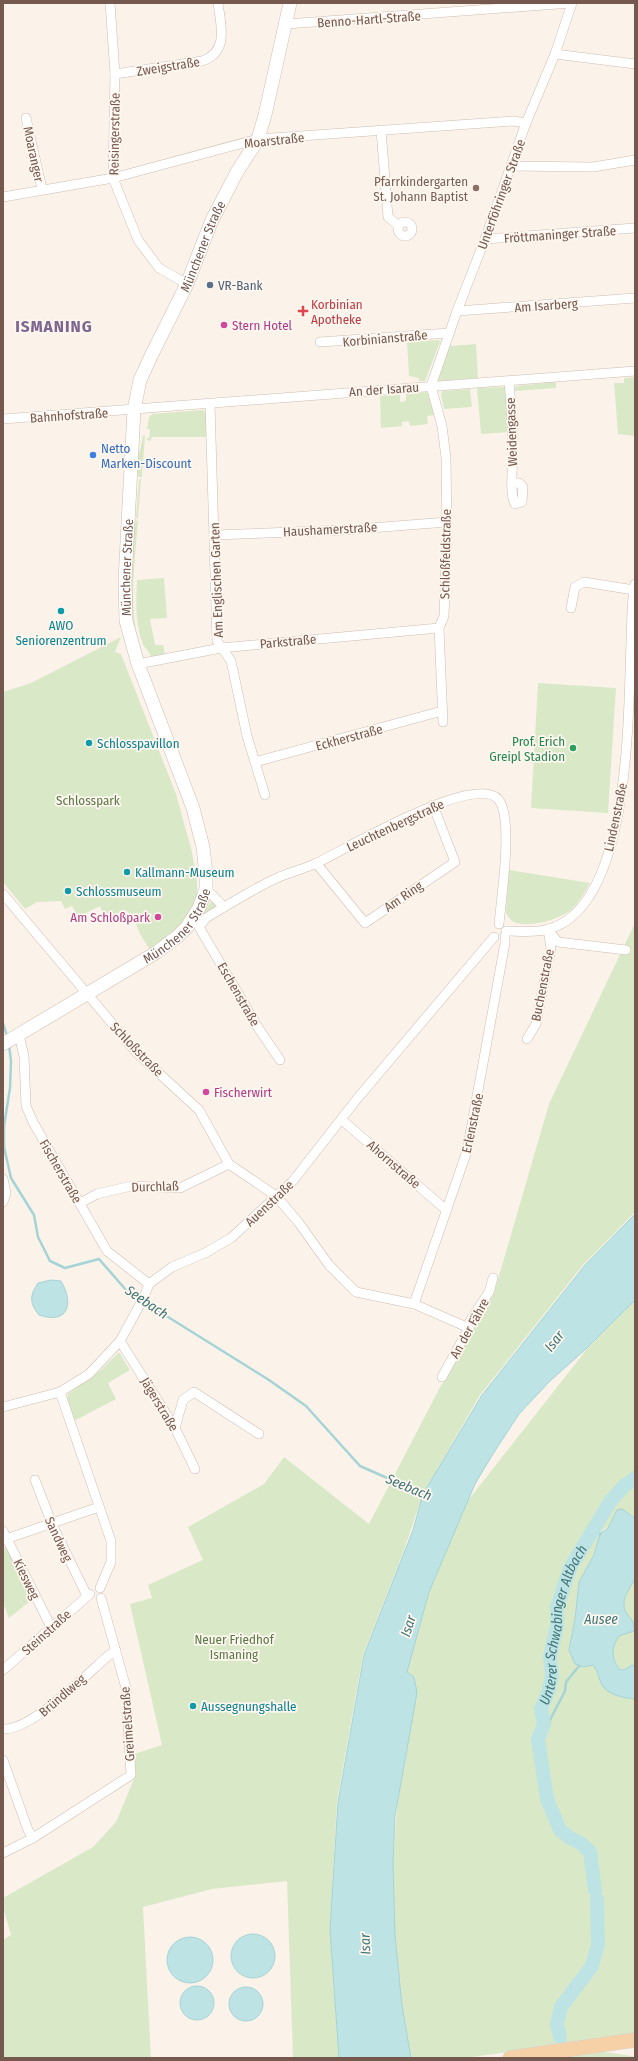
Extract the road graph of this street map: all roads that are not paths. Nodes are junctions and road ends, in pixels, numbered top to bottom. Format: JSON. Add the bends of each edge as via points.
{"nodes":[{"id":1,"x":110,"y":3,"type":"edge"},
{"id":2,"x":218,"y":3,"type":"edge"},
{"id":3,"x":290,"y":3,"type":"edge"},
{"id":4,"x":571,"y":3,"type":"edge"},
{"id":5,"x":286,"y":24,"type":"junction"},
{"id":6,"x":555,"y":54,"type":"junction"},
{"id":7,"x":635,"y":64,"type":"edge"},
{"id":8,"x":115,"y":74,"type":"junction"},
{"id":9,"x":26,"y":118,"type":"dead end"},
{"id":10,"x":526,"y":123,"type":"junction"},
{"id":11,"x":381,"y":130,"type":"junction"},
{"id":12,"x":258,"y":139,"type":"junction"},
{"id":13,"x":635,"y":160,"type":"edge"},
{"id":14,"x":512,"y":166,"type":"junction"},
{"id":15,"x":113,"y":178,"type":"junction"},
{"id":16,"x":42,"y":189,"type":"junction"},
{"id":17,"x":3,"y":198,"type":"edge"},
{"id":18,"x":399,"y":226,"type":"dead end"},
{"id":19,"x":635,"y":228,"type":"edge"},
{"id":20,"x":485,"y":239,"type":"junction"},
{"id":21,"x":187,"y":284,"type":"junction"},
{"id":22,"x":635,"y":298,"type":"edge"},
{"id":23,"x":457,"y":311,"type":"junction"},
{"id":24,"x":449,"y":333,"type":"junction"},
{"id":25,"x":320,"y":342,"type":"dead end"},
{"id":26,"x":635,"y":371,"type":"edge"},
{"id":27,"x":509,"y":381,"type":"junction"},
{"id":28,"x":431,"y":386,"type":"junction"},
{"id":29,"x":210,"y":404,"type":"junction"},
{"id":30,"x":134,"y":410,"type":"junction"},
{"id":31,"x":3,"y":419,"type":"edge"},
{"id":32,"x":512,"y":483,"type":"dead end"},
{"id":33,"x":447,"y":522,"type":"junction"},
{"id":34,"x":214,"y":535,"type":"junction"},
{"id":35,"x":634,"y":587,"type":"edge"},
{"id":36,"x":571,"y":608,"type":"dead end"},
{"id":37,"x":439,"y":628,"type":"junction"},
{"id":38,"x":221,"y":648,"type":"junction"},
{"id":39,"x":138,"y":664,"type":"junction"},
{"id":40,"x":442,"y":711,"type":"junction"},
{"id":41,"x":443,"y":722,"type":"dead end"},
{"id":42,"x":255,"y":762,"type":"junction"},
{"id":43,"x":265,"y":795,"type":"dead end"},
{"id":44,"x":433,"y":805,"type":"junction"},
{"id":45,"x":316,"y":863,"type":"junction"},
{"id":46,"x":206,"y":889,"type":"junction"},
{"id":47,"x":3,"y":894,"type":"edge"},
{"id":48,"x":224,"y":907,"type":"junction"},
{"id":49,"x":499,"y":924,"type":"junction"},
{"id":50,"x":193,"y":927,"type":"junction"},
{"id":51,"x":548,"y":930,"type":"junction"},
{"id":52,"x":505,"y":934,"type":"junction"},
{"id":53,"x":494,"y":937,"type":"junction"},
{"id":54,"x":626,"y":950,"type":"dead end"},
{"id":55,"x":87,"y":992,"type":"junction"},
{"id":56,"x":527,"y":1039,"type":"dead end"},
{"id":57,"x":10,"y":1040,"type":"edge"},
{"id":58,"x":280,"y":1060,"type":"dead end"},
{"id":59,"x":342,"y":1120,"type":"junction"},
{"id":60,"x":229,"y":1164,"type":"junction"},
{"id":61,"x":3,"y":1179,"type":"edge"},
{"id":62,"x":276,"y":1196,"type":"junction"},
{"id":63,"x":3,"y":1202,"type":"edge"},
{"id":64,"x":80,"y":1203,"type":"junction"},
{"id":65,"x":445,"y":1209,"type":"junction"},
{"id":66,"x":493,"y":1278,"type":"dead end"},
{"id":67,"x":149,"y":1284,"type":"junction"},
{"id":68,"x":414,"y":1304,"type":"junction"},
{"id":69,"x":469,"y":1328,"type":"junction"},
{"id":70,"x":120,"y":1341,"type":"junction"},
{"id":71,"x":442,"y":1377,"type":"dead end"},
{"id":72,"x":60,"y":1392,"type":"junction"},
{"id":73,"x":3,"y":1407,"type":"edge"},
{"id":74,"x":175,"y":1428,"type":"junction"},
{"id":75,"x":259,"y":1434,"type":"dead end"},
{"id":76,"x":195,"y":1469,"type":"dead end"},
{"id":77,"x":36,"y":1480,"type":"dead end"},
{"id":78,"x":99,"y":1507,"type":"junction"},
{"id":79,"x":52,"y":1524,"type":"junction"},
{"id":80,"x":5,"y":1536,"type":"edge"},
{"id":81,"x":100,"y":1588,"type":"junction"},
{"id":82,"x":88,"y":1595,"type":"junction"},
{"id":83,"x":101,"y":1598,"type":"junction"},
{"id":84,"x":51,"y":1627,"type":"junction"},
{"id":85,"x":116,"y":1651,"type":"junction"},
{"id":86,"x":3,"y":1670,"type":"edge"},
{"id":87,"x":3,"y":1729,"type":"edge"},
{"id":88,"x":3,"y":1760,"type":"edge"},
{"id":89,"x":33,"y":1838,"type":"junction"},
{"id":90,"x":3,"y":1852,"type":"edge"},
{"id":91,"x":635,"y":2040,"type":"edge"},
{"id":92,"x":510,"y":2058,"type":"edge"}],
"edges":[{"from":1,"to":8,"type":"street","name":"Reisingerstraße"},
{"from":2,"to":8,"type":"street","name":"Zweigstraße","via":[[222,37],[220,46],[213,56],[202,61]]},
{"from":3,"to":5,"type":"main road","name":"Münchener Straße"},
{"from":4,"to":5,"type":"street","name":"Benno-Hartl-Straße"},
{"from":4,"to":6,"type":"street","name":"Unterföhringer Straße"},
{"from":5,"to":12,"type":"main road","name":"Münchener Straße"},
{"from":6,"to":7,"type":"street"},
{"from":6,"to":10,"type":"street","name":"Unterföhringer Straße"},
{"from":8,"to":15,"type":"street","name":"Reisingerstraße"},
{"from":9,"to":16,"type":"street","name":"Moaranger"},
{"from":10,"to":11,"type":"street","name":"Moarstraße","via":[[513,121]]},
{"from":10,"to":14,"type":"street","name":"Unterföhringer Straße"},
{"from":11,"to":12,"type":"street","name":"Moarstraße"},
{"from":11,"to":18,"type":"street","via":[[388,217]]},
{"from":12,"to":15,"type":"street","name":"Moarstraße"},
{"from":12,"to":21,"type":"main road","name":"Münchener Straße","via":[[212,220]]},
{"from":13,"to":14,"type":"street","via":[[593,167]]},
{"from":14,"to":20,"type":"street","name":"Unterföhringer Straße"},
{"from":15,"to":16,"type":"street","name":"Moarstraße"},
{"from":15,"to":21,"type":"street","name":"Reisingerstraße","via":[[138,240],[159,268]]},
{"from":16,"to":17,"type":"street","name":"Moarstraße"},
{"from":19,"to":20,"type":"street","name":"Fröttmaninger Straße"},
{"from":20,"to":23,"type":"street","name":"Unterföhringer Straße"},
{"from":21,"to":30,"type":"main road","name":"Münchener Straße","via":[[143,374]]},
{"from":22,"to":23,"type":"street","name":"Am Isarberg"},
{"from":23,"to":24,"type":"street","name":"Unterföhringer Straße"},
{"from":24,"to":25,"type":"street","name":"Korbinianstraße"},
{"from":24,"to":28,"type":"street","name":"Unterföhringer Straße"},
{"from":26,"to":27,"type":"street","name":"An der Isarau"},
{"from":27,"to":28,"type":"street","name":"An der Isarau"},
{"from":27,"to":32,"type":"street","name":"Weidengasse"},
{"from":28,"to":29,"type":"street","name":"An der Isarau"},
{"from":28,"to":33,"type":"street","name":"Schloßfeldstraße","via":[[442,426],[446,458]]},
{"from":29,"to":30,"type":"street","name":"An der Isarau"},
{"from":29,"to":34,"type":"street","name":"Am Englischen Garten"},
{"from":30,"to":31,"type":"street","name":"Bahnhofstraße"},
{"from":30,"to":39,"type":"main road","name":"Münchener Straße","via":[[125,605],[128,630]]},
{"from":33,"to":34,"type":"street","name":"Haushamerstraße","via":[[345,530]]},
{"from":33,"to":37,"type":"street","name":"Schloßfeldstraße","via":[[444,616]]},
{"from":34,"to":38,"type":"street","name":"Am Englischen Garten","via":[[217,641]]},
{"from":35,"to":36,"type":"street","name":"Lindenstraße","via":[[584,582],[575,587]]},
{"from":35,"to":51,"type":"street","name":"Lindenstraße","via":[[625,769],[613,838],[591,894],[578,911]]},
{"from":37,"to":38,"type":"street","name":"Parkstraße"},
{"from":37,"to":40,"type":"street","name":"Schloßfeldstraße"},
{"from":38,"to":39,"type":"street","name":"Parkstraße"},
{"from":38,"to":42,"type":"street","name":"Am Englischen Garten","via":[[231,661],[236,691]]},
{"from":39,"to":46,"type":"main road","name":"Münchener Straße","via":[[193,808],[206,865]]},
{"from":40,"to":41,"type":"street","name":"Schloßfeldstraße"},
{"from":40,"to":42,"type":"street","name":"Eckherstraße"},
{"from":42,"to":43,"type":"street","name":"Am Englischen Garten"},
{"from":44,"to":45,"type":"street","name":"Leuchtenbergstraße"},
{"from":44,"to":45,"type":"street","name":"Am Ring","via":[[455,862],[365,923]]},
{"from":44,"to":49,"type":"street","name":"Leuchtenbergstraße","via":[[478,793],[497,797],[503,804],[506,861]]},
{"from":45,"to":48,"type":"street","name":"Leuchtenbergstraße","via":[[278,878]]},
{"from":46,"to":48,"type":"street"},
{"from":46,"to":50,"type":"main road","name":"Münchener Straße"},
{"from":47,"to":55,"type":"street","name":"Schloßstraße"},
{"from":48,"to":50,"type":"street"},
{"from":49,"to":52,"type":"street","via":[[503,926]]},
{"from":49,"to":53,"type":"street","via":[[492,930]]},
{"from":50,"to":55,"type":"main road","name":"Münchener Straße","via":[[157,952]]},
{"from":50,"to":58,"type":"street","name":"Eschenstraße"},
{"from":51,"to":52,"type":"street","name":"Lindenstraße"},
{"from":51,"to":54,"type":"street","via":[[558,942]]},
{"from":51,"to":56,"type":"street","name":"Buchenstraße","via":[[551,948],[536,1024]]},
{"from":52,"to":53,"type":"street","via":[[501,938]]},
{"from":52,"to":65,"type":"street","name":"Erlenstraße","via":[[467,1152]]},
{"from":53,"to":59,"type":"street","name":"Auenstraße"},
{"from":55,"to":57,"type":"main road","name":"Münchener Straße"},
{"from":55,"to":60,"type":"street","name":"Schloßstraße","via":[[137,1053],[199,1110]]},
{"from":57,"to":64,"type":"street","name":"Fischerstraße","via":[[24,1056],[26,1106]]},
{"from":59,"to":62,"type":"street","name":"Auenstraße","via":[[292,1182]]},
{"from":59,"to":65,"type":"street","name":"Ahornstraße"},
{"from":60,"to":62,"type":"street","name":"Schloßstraße"},
{"from":60,"to":64,"type":"street","name":"Durchlaß","via":[[180,1188],[131,1186],[97,1194]]},
{"from":61,"to":63,"type":"street","via":[[6,1192]]},
{"from":62,"to":67,"type":"street","name":"Auenstraße","via":[[231,1238],[172,1267]]},
{"from":62,"to":68,"type":"street","name":"Schloßstraße","via":[[329,1265],[356,1292]]},
{"from":64,"to":67,"type":"street","name":"Fischerstraße","via":[[107,1251]]},
{"from":65,"to":68,"type":"street","name":"Erlenstraße"},
{"from":66,"to":69,"type":"street","name":"An der Fähre","via":[[489,1292],[470,1321]]},
{"from":67,"to":70,"type":"street"},
{"from":68,"to":69,"type":"street","name":"Schloßstraße"},
{"from":69,"to":71,"type":"street","name":"An der Fähre"},
{"from":70,"to":72,"type":"street","via":[[89,1374]]},
{"from":70,"to":74,"type":"street","name":"Jägerstraße"},
{"from":72,"to":73,"type":"street"},
{"from":72,"to":78,"type":"street"},
{"from":74,"to":75,"type":"street","via":[[183,1400],[194,1392]]},
{"from":74,"to":76,"type":"street","name":"Jägerstraße"},
{"from":77,"to":79,"type":"street","name":"Sandweg"},
{"from":78,"to":79,"type":"street"},
{"from":78,"to":81,"type":"street","via":[[112,1551],[111,1562]]},
{"from":79,"to":80,"type":"street"},
{"from":79,"to":82,"type":"street","name":"Sandweg"},
{"from":80,"to":84,"type":"street","name":"Kiesweg"},
{"from":81,"to":82,"type":"street","via":[[92,1588]]},
{"from":81,"to":83,"type":"street","via":[[103,1591]]},
{"from":82,"to":83,"type":"street","via":[[94,1599]]},
{"from":82,"to":84,"type":"street","name":"Steinstraße"},
{"from":83,"to":85,"type":"street","name":"Greimelstraße"},
{"from":84,"to":86,"type":"street","name":"Steinstraße"},
{"from":85,"to":87,"type":"street","name":"Bründlweg","via":[[108,1655],[33,1720],[11,1730]]},
{"from":85,"to":89,"type":"street","name":"Greimelstraße","via":[[126,1688],[131,1775]]},
{"from":88,"to":89,"type":"street"},
{"from":89,"to":90,"type":"street","name":"Greimelstraße"},
{"from":91,"to":92,"type":"main road"}]}
